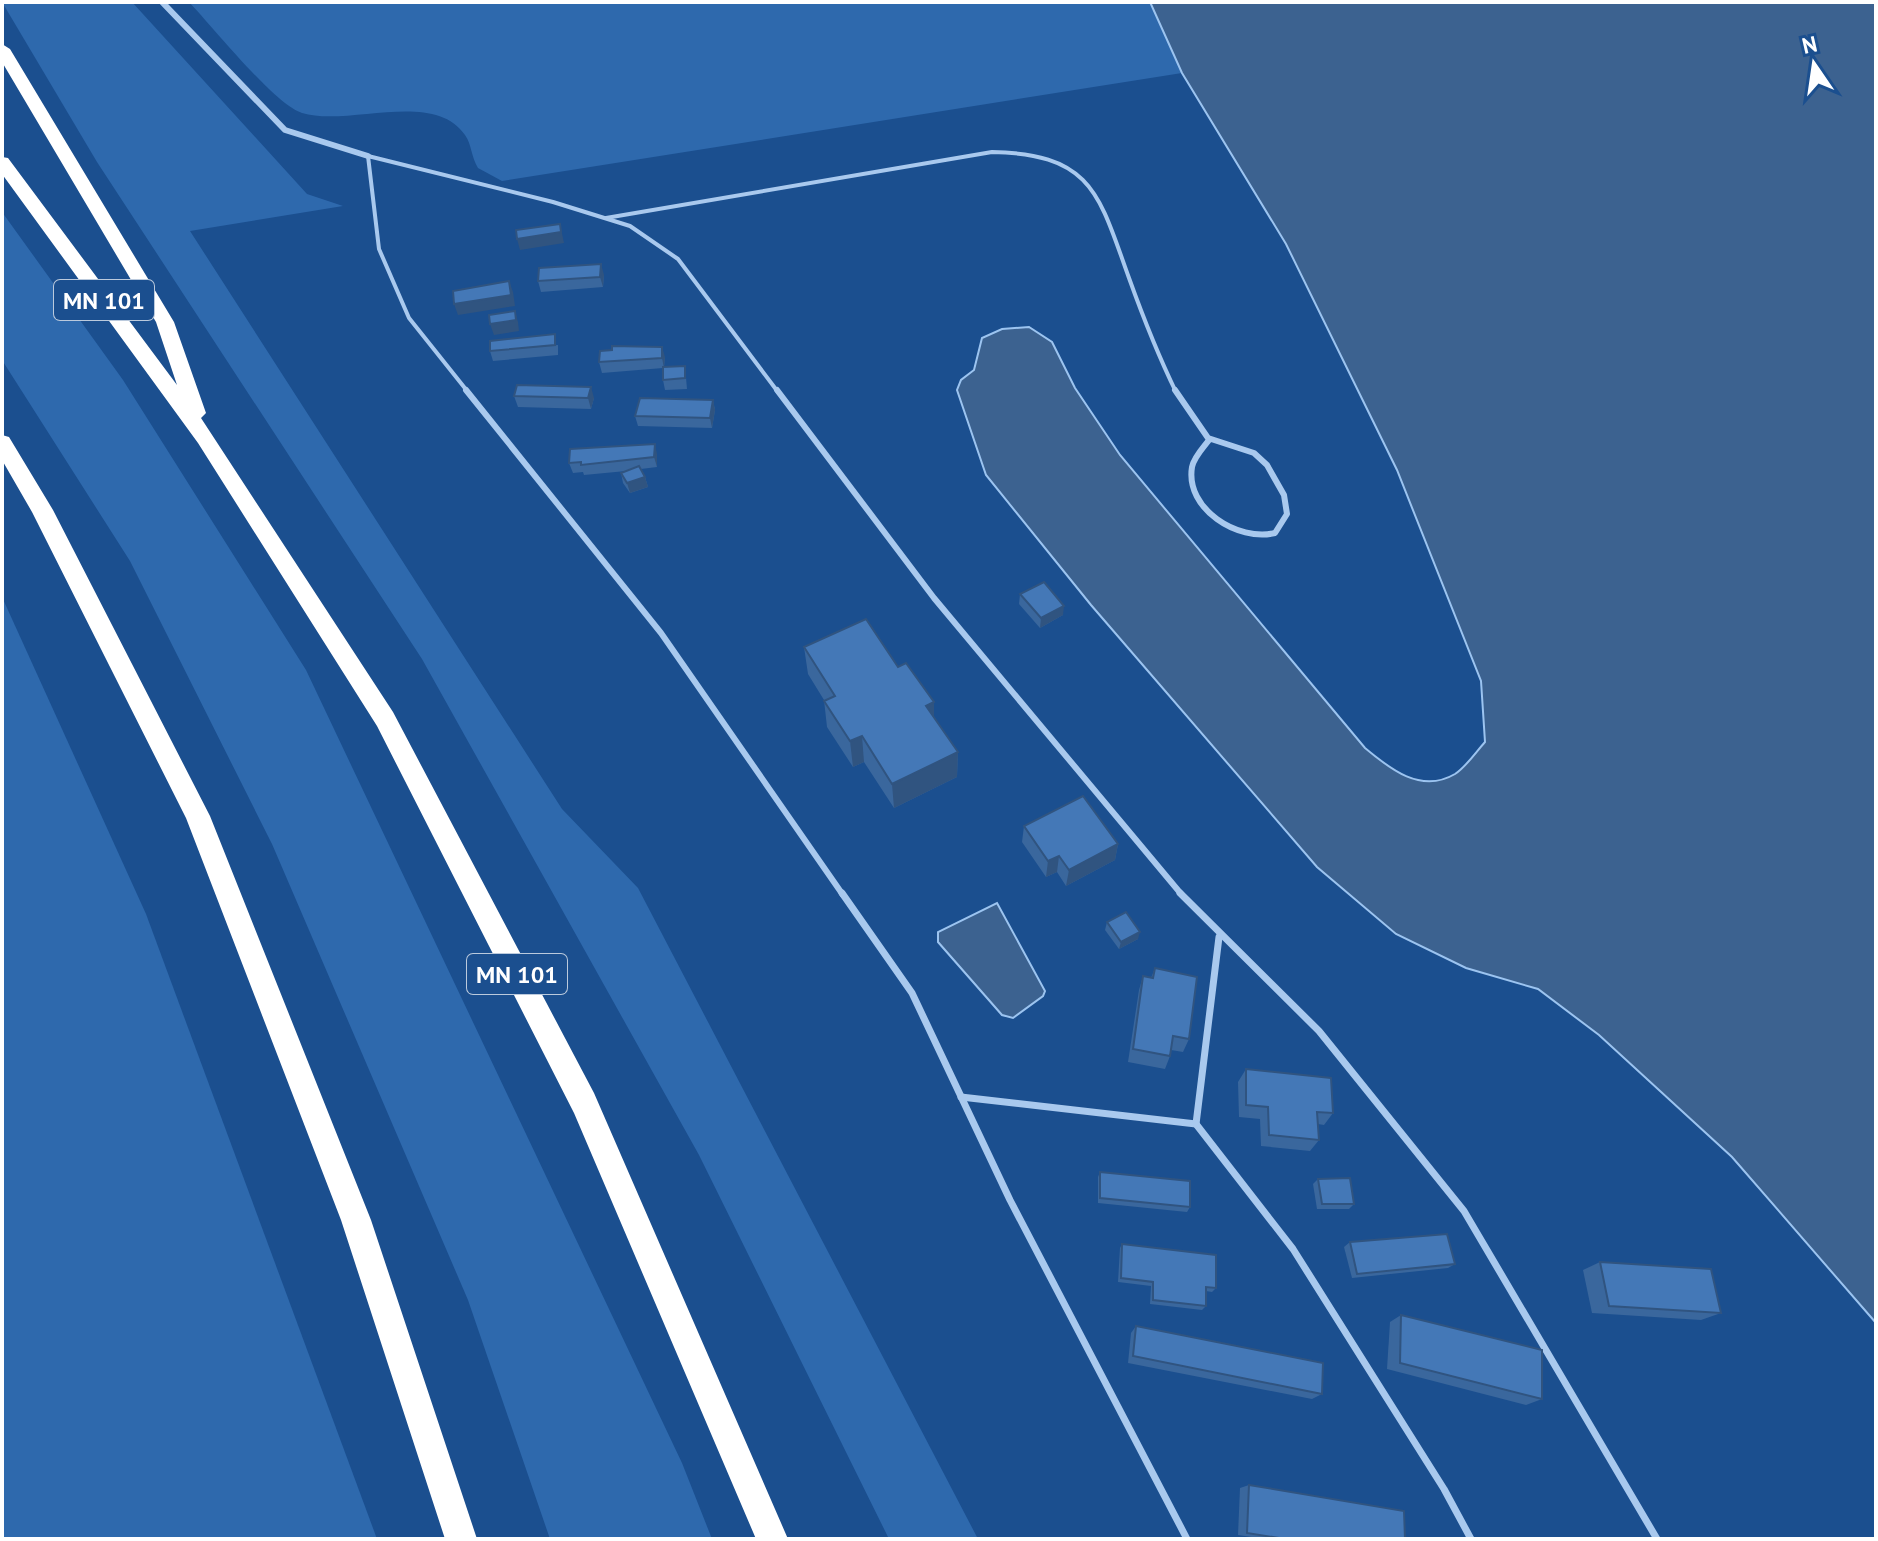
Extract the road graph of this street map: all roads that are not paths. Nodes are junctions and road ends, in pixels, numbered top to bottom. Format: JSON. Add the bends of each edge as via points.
{"nodes":[{"id":1,"x":162,"y":2,"type":"edge"},
{"id":2,"x":2,"y":49,"type":"edge"},
{"id":3,"x":368,"y":156,"type":"junction"},
{"id":4,"x":2,"y":162,"type":"edge"},
{"id":5,"x":604,"y":218,"type":"junction"},
{"id":6,"x":205,"y":438,"type":"junction"},
{"id":7,"x":1209,"y":440,"type":"junction"},
{"id":8,"x":2,"y":442,"type":"edge"},
{"id":9,"x":2,"y":462,"type":"edge"},
{"id":10,"x":42,"y":510,"type":"junction"},
{"id":11,"x":1219,"y":936,"type":"junction"},
{"id":12,"x":961,"y":1097,"type":"junction"},
{"id":13,"x":1196,"y":1124,"type":"junction"},
{"id":14,"x":461,"y":1539,"type":"edge"},
{"id":15,"x":772,"y":1539,"type":"edge"},
{"id":16,"x":1187,"y":1539,"type":"edge"},
{"id":17,"x":1471,"y":1539,"type":"edge"},
{"id":18,"x":1657,"y":1539,"type":"edge"}],
"edges":[{"from":1,"to":3,"type":"street","via":[[285,130]]},
{"from":2,"to":6,"type":"highway","via":[[165,322]]},
{"from":3,"to":5,"type":"lane"},
{"from":3,"to":12,"type":"lane","via":[[379,249],[409,318],[661,633],[912,993]]},
{"from":4,"to":6,"type":"highway","number":"MN 101"},
{"from":5,"to":7,"type":"lane","via":[[992,152],[1031,152],[1055,160],[1084,177],[1101,199],[1154,339],[1178,392]]},
{"from":5,"to":11,"type":"lane","via":[[630,226],[678,259],[934,598]]},
{"from":6,"to":15,"type":"highway","number":"MN 101","via":[[385,719],[577,1090]]},
{"from":7,"to":7,"type":"lane","via":[[1256,454],[1265,464],[1287,507],[1280,529],[1266,535],[1239,534],[1204,507],[1191,476],[1193,463]]},
{"from":8,"to":10,"type":"highway"},
{"from":9,"to":10,"type":"highway"},
{"from":10,"to":14,"type":"highway","via":[[198,816],[356,1220]]},
{"from":11,"to":13,"type":"lane"},
{"from":11,"to":18,"type":"lane","via":[[1319,1031],[1464,1211]]},
{"from":12,"to":13,"type":"lane"},
{"from":12,"to":16,"type":"lane"},
{"from":13,"to":17,"type":"lane","via":[[1293,1249]]}]}
